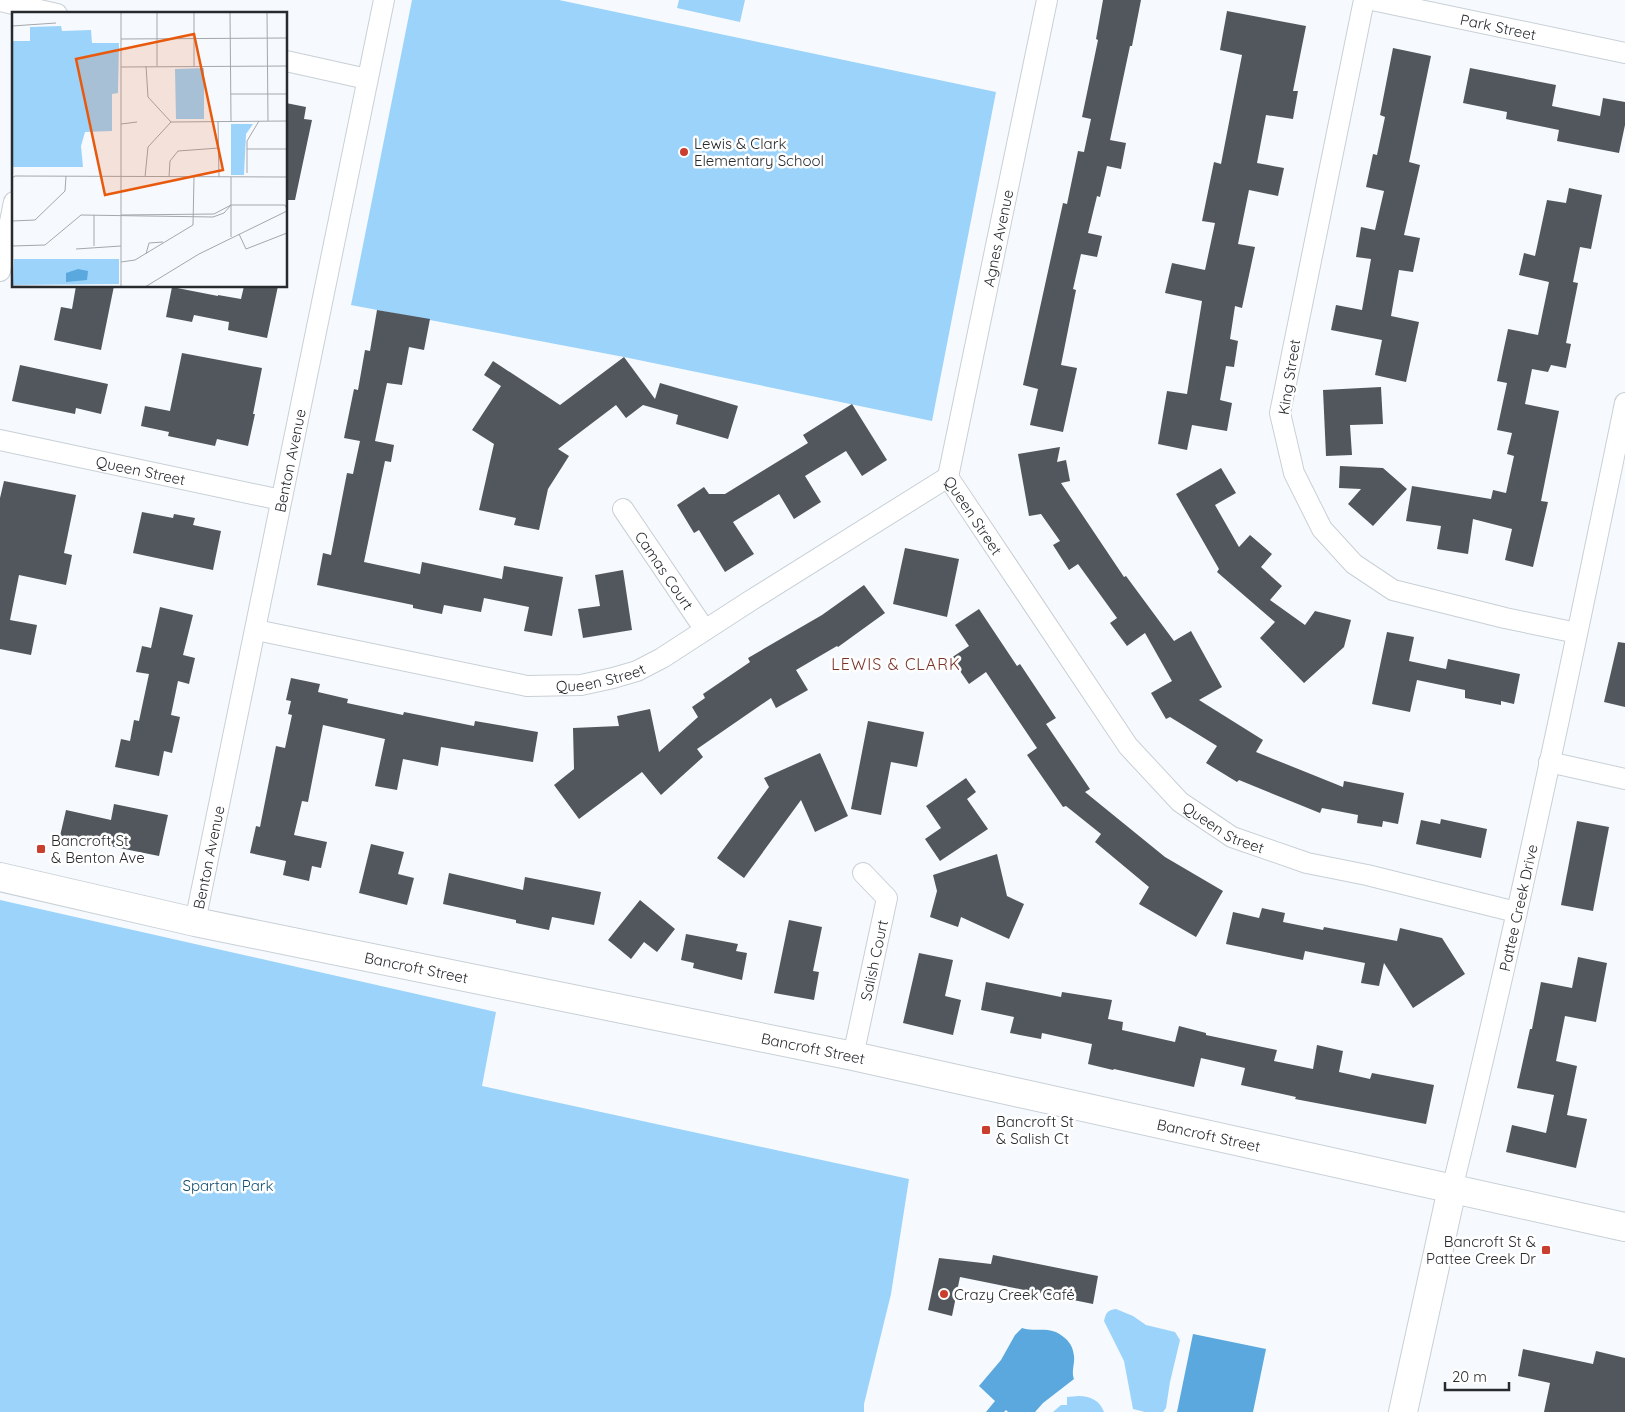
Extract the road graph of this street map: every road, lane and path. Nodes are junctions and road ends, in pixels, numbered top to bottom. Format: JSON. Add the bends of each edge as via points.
{"nodes":[{"id":1,"x":384,"y":0,"type":"edge"},
{"id":2,"x":1048,"y":0,"type":"edge"},
{"id":3,"x":1364,"y":0,"type":"edge"},
{"id":4,"x":1372,"y":0,"type":"edge"},
{"id":5,"x":0,"y":1,"type":"edge"},
{"id":6,"x":54,"y":10,"type":"edge"},
{"id":7,"x":1625,"y":53,"type":"edge"},
{"id":8,"x":288,"y":61,"type":"edge"},
{"id":9,"x":367,"y":79,"type":"junction"},
{"id":10,"x":12,"y":212,"type":"edge"},
{"id":11,"x":0,"y":271,"type":"edge"},
{"id":12,"x":1625,"y":403,"type":"edge"},
{"id":13,"x":0,"y":440,"type":"edge"},
{"id":14,"x":948,"y":477,"type":"junction"},
{"id":15,"x":282,"y":500,"type":"junction"},
{"id":16,"x":623,"y":509,"type":"dead end"},
{"id":17,"x":256,"y":630,"type":"junction"},
{"id":18,"x":705,"y":630,"type":"junction"},
{"id":19,"x":1577,"y":633,"type":"junction"},
{"id":20,"x":1549,"y":762,"type":"junction"},
{"id":21,"x":1625,"y":779,"type":"edge"},
{"id":22,"x":864,"y":873,"type":"dead end"},
{"id":23,"x":0,"y":877,"type":"edge"},
{"id":24,"x":1516,"y":912,"type":"junction"},
{"id":25,"x":195,"y":922,"type":"junction"},
{"id":26,"x":853,"y":1056,"type":"junction"},
{"id":27,"x":1452,"y":1189,"type":"junction"},
{"id":28,"x":1625,"y":1227,"type":"edge"},
{"id":29,"x":1403,"y":1412,"type":"edge"}],
"edges":[{"from":1,"to":9,"type":"street","name":"Benton Avenue"},
{"from":2,"to":14,"type":"street","name":"Agnes Avenue"},
{"from":3,"to":19,"type":"street","name":"King Street","via":[[1280,413],[1294,473],[1322,529],[1354,564],[1394,590]]},
{"from":4,"to":7,"type":"street","name":"Park Street"},
{"from":5,"to":6,"type":"street"},
{"from":8,"to":9,"type":"street"},
{"from":9,"to":15,"type":"street","name":"Benton Avenue"},
{"from":10,"to":11,"type":"street"},
{"from":12,"to":19,"type":"street","name":"Pattee Creek Drive"},
{"from":13,"to":15,"type":"street","name":"Queen Street"},
{"from":14,"to":18,"type":"street","name":"Queen Street"},
{"from":14,"to":24,"type":"street","name":"Queen Street","via":[[1128,746],[1180,802],[1232,837],[1306,863],[1367,874]]},
{"from":15,"to":17,"type":"street","name":"Benton Avenue"},
{"from":16,"to":18,"type":"street","name":"Camas Court"},
{"from":17,"to":18,"type":"street","name":"Queen Street","via":[[527,686],[581,685],[637,671]]},
{"from":17,"to":25,"type":"street","name":"Benton Avenue"},
{"from":19,"to":20,"type":"street","name":"Pattee Creek Drive"},
{"from":20,"to":21,"type":"street"},
{"from":20,"to":24,"type":"street","name":"Pattee Creek Drive"},
{"from":22,"to":26,"type":"street","name":"Salish Court","via":[[887,898]]},
{"from":23,"to":25,"type":"street","name":"Bancroft Street"},
{"from":24,"to":27,"type":"street","name":"Pattee Creek Drive"},
{"from":25,"to":26,"type":"street","name":"Bancroft Street"},
{"from":26,"to":27,"type":"street","name":"Bancroft Street"},
{"from":27,"to":28,"type":"street","name":"Bancroft Street"},
{"from":27,"to":29,"type":"street","name":"Pattee Creek Drive"}]}
